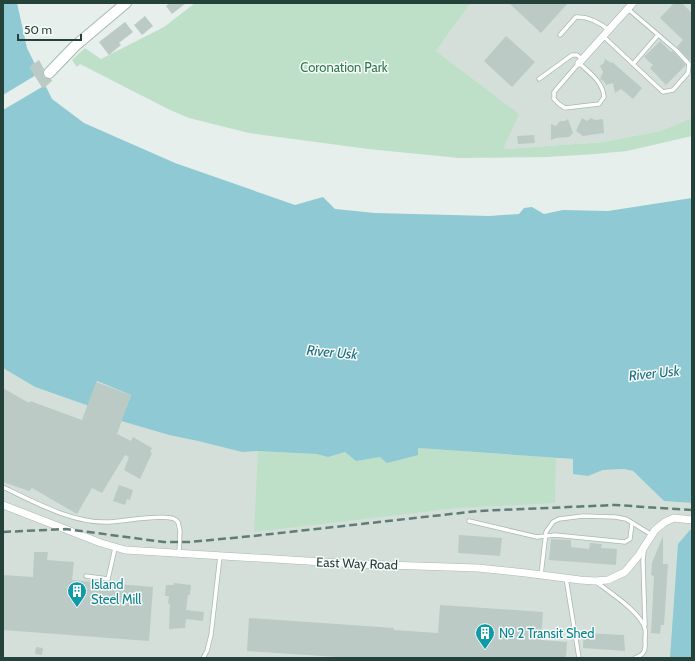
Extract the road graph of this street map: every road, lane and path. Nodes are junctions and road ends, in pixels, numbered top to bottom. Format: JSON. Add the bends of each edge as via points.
{"nodes":[{"id":1,"x":126,"y":3,"type":"edge"},
{"id":2,"x":631,"y":6,"type":"edge"},
{"id":3,"x":609,"y":30,"type":"junction"},
{"id":4,"x":560,"y":35,"type":"dead end"},
{"id":5,"x":658,"y":35,"type":"junction"},
{"id":6,"x":603,"y":36,"type":"junction"},
{"id":7,"x":581,"y":61,"type":"junction"},
{"id":8,"x":633,"y":64,"type":"junction"},
{"id":9,"x":49,"y":73,"type":"dead end"},
{"id":10,"x":539,"y":79,"type":"dead end"},
{"id":11,"x":3,"y":487,"type":"edge"},
{"id":12,"x":3,"y":505,"type":"edge"},
{"id":13,"x":692,"y":520,"type":"edge"},
{"id":14,"x":469,"y":521,"type":"dead end"},
{"id":15,"x":632,"y":523,"type":"junction"},
{"id":16,"x":652,"y":535,"type":"junction"},
{"id":17,"x":545,"y":536,"type":"junction"},
{"id":18,"x":645,"y":546,"type":"junction"},
{"id":19,"x":115,"y":548,"type":"junction"},
{"id":20,"x":178,"y":554,"type":"junction"},
{"id":21,"x":220,"y":556,"type":"junction"},
{"id":22,"x":541,"y":575,"type":"junction"},
{"id":23,"x":86,"y":576,"type":"dead end"},
{"id":24,"x":566,"y":578,"type":"junction"},
{"id":25,"x":595,"y":581,"type":"junction"},
{"id":26,"x":645,"y":628,"type":"junction"},
{"id":27,"x":203,"y":658,"type":"edge"},
{"id":28,"x":579,"y":658,"type":"edge"},
{"id":29,"x":635,"y":658,"type":"edge"}],
"edges":[{"from":1,"to":9,"type":"street","via":[[75,46]]},
{"from":2,"to":3,"type":"street"},
{"from":2,"to":5,"type":"lane"},
{"from":3,"to":4,"type":"lane","via":[[601,24],[576,17]]},
{"from":3,"to":6,"type":"street"},
{"from":5,"to":8,"type":"lane"},
{"from":5,"to":8,"type":"lane","via":[[689,64],[688,73],[673,90],[664,92]]},
{"from":6,"to":7,"type":"street"},
{"from":6,"to":8,"type":"lane"},
{"from":7,"to":7,"type":"lane","via":[[554,92],[554,99],[565,108],[598,104],[604,98],[604,90]]},
{"from":7,"to":10,"type":"lane","via":[[577,55],[572,55]]},
{"from":11,"to":20,"type":"lane","via":[[77,519],[107,522],[173,518],[178,522],[180,531]]},
{"from":12,"to":19,"type":"street","name":"East Way Road"},
{"from":13,"to":16,"type":"street","name":"East Way Road","via":[[670,519]]},
{"from":14,"to":17,"type":"lane","via":[[537,537]]},
{"from":15,"to":16,"type":"lane"},
{"from":15,"to":17,"type":"lane","via":[[615,517],[565,517],[553,522]]},
{"from":15,"to":17,"type":"lane","via":[[630,540],[625,542]]},
{"from":16,"to":18,"type":"street","name":"East Way Road"},
{"from":17,"to":22,"type":"lane"},
{"from":18,"to":25,"type":"street","name":"East Way Road","via":[[625,572],[608,580]]},
{"from":18,"to":26,"type":"lane"},
{"from":19,"to":20,"type":"street","name":"East Way Road"},
{"from":19,"to":23,"type":"lane","via":[[108,579]]},
{"from":20,"to":21,"type":"street","name":"East Way Road"},
{"from":21,"to":22,"type":"street","name":"East Way Road","via":[[478,568]]},
{"from":21,"to":27,"type":"lane","via":[[211,635]]},
{"from":22,"to":24,"type":"street","name":"East Way Road"},
{"from":24,"to":25,"type":"street","name":"East Way Road"},
{"from":24,"to":28,"type":"lane"},
{"from":25,"to":26,"type":"lane","via":[[637,615]]},
{"from":26,"to":29,"type":"lane","via":[[645,650]]}]}
